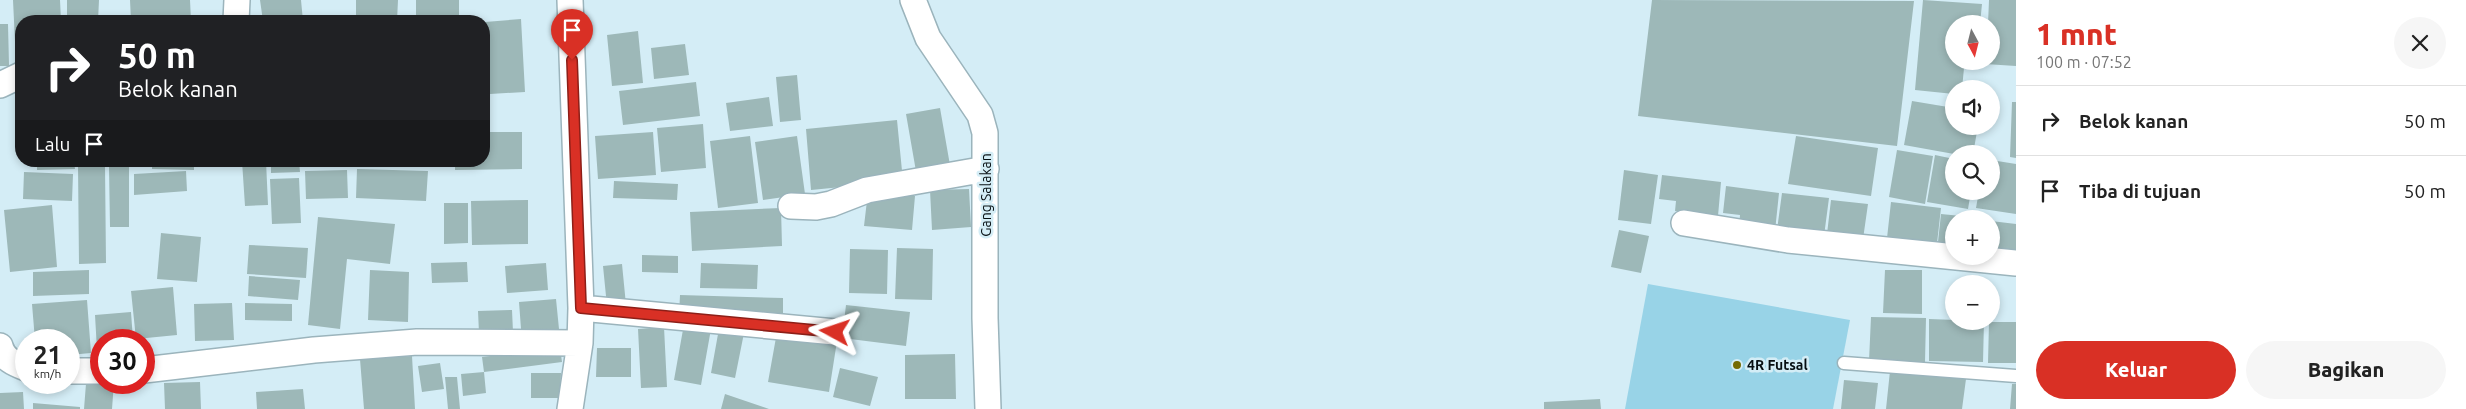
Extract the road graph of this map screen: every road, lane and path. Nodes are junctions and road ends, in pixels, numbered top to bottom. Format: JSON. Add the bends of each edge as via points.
{"nodes":[{"id":1,"x":237,"y":0,"type":"edge"},
{"id":2,"x":570,"y":0,"type":"edge"},
{"id":3,"x":913,"y":0,"type":"edge"},
{"id":4,"x":236,"y":15,"type":"edge"},
{"id":5,"x":15,"y":78,"type":"edge"},
{"id":6,"x":0,"y":85,"type":"edge"},
{"id":7,"x":986,"y":169,"type":"junction"},
{"id":8,"x":791,"y":206,"type":"dead end"},
{"id":9,"x":1684,"y":223,"type":"dead end"},
{"id":10,"x":2016,"y":262,"type":"edge"},
{"id":11,"x":581,"y":308,"type":"junction"},
{"id":12,"x":835,"y":332,"type":"dead end"},
{"id":13,"x":580,"y":343,"type":"junction"},
{"id":14,"x":0,"y":346,"type":"edge"},
{"id":15,"x":1844,"y":363,"type":"dead end"},
{"id":16,"x":15,"y":364,"type":"edge"},
{"id":17,"x":155,"y":369,"type":"edge"},
{"id":18,"x":2016,"y":376,"type":"edge"},
{"id":19,"x":570,"y":409,"type":"edge"},
{"id":20,"x":988,"y":409,"type":"edge"}],
"edges":[{"from":1,"to":4,"type":"street"},
{"from":2,"to":11,"type":"street"},
{"from":3,"to":7,"type":"street","name":"Gang Salakan","via":[[928,38],[980,115],[985,133]]},
{"from":5,"to":6,"type":"street"},
{"from":7,"to":8,"type":"street","via":[[867,190],[816,207]]},
{"from":7,"to":20,"type":"street","name":"Gang Salakan"},
{"from":9,"to":10,"type":"street","via":[[1788,240]]},
{"from":11,"to":12,"type":"street"},
{"from":11,"to":13,"type":"street"},
{"from":13,"to":17,"type":"street","via":[[417,342]]},
{"from":13,"to":19,"type":"street"},
{"from":14,"to":16,"type":"street","via":[[1,352]]},
{"from":15,"to":18,"type":"lane"}]}
